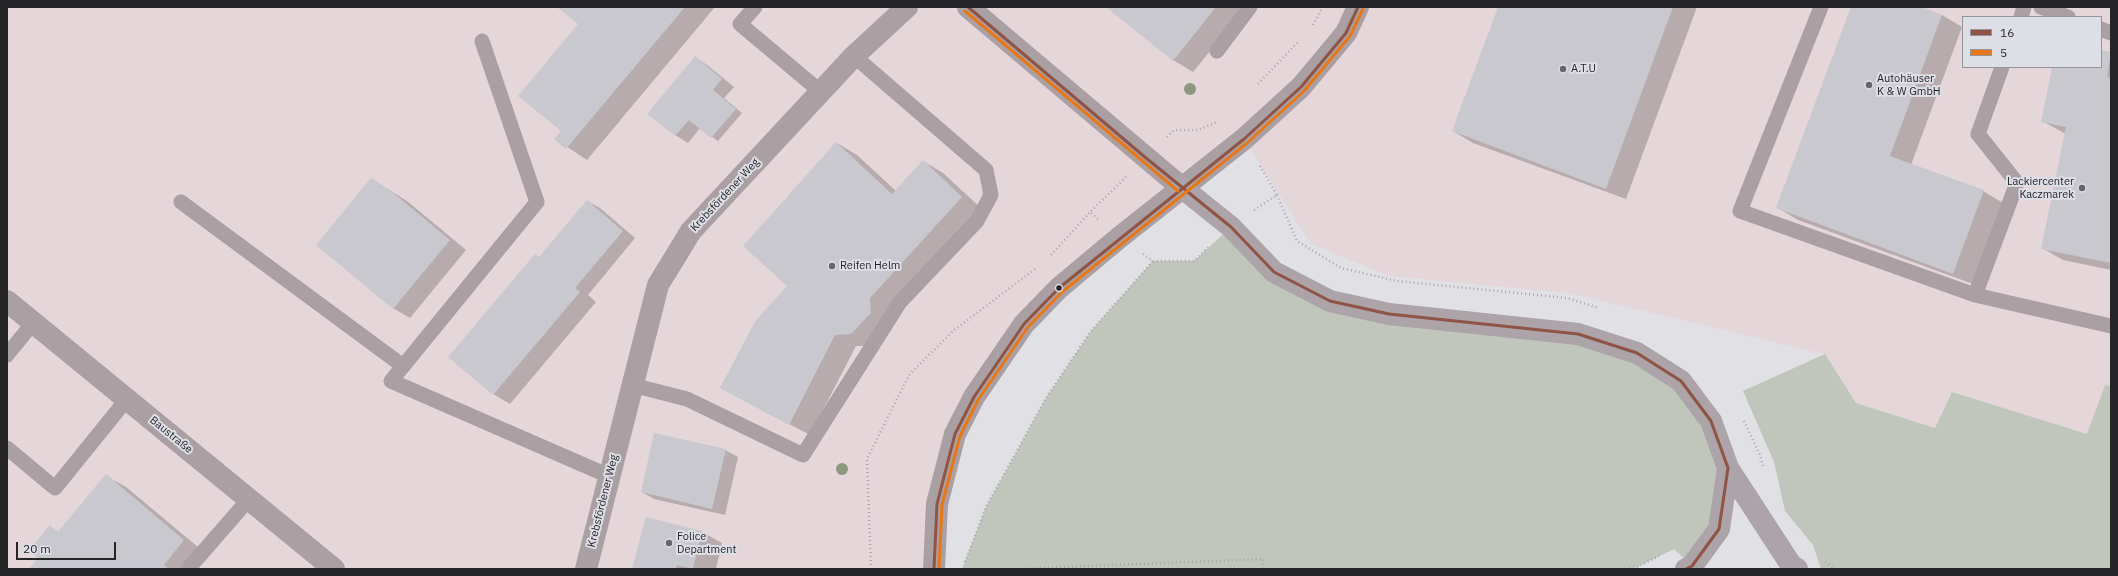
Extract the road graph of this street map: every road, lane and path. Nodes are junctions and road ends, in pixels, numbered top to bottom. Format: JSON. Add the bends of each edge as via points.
{"nodes":[{"id":1,"x":756,"y":7,"type":"edge"},
{"id":2,"x":907,"y":7,"type":"edge"},
{"id":3,"x":968,"y":7,"type":"edge"},
{"id":4,"x":1250,"y":7,"type":"edge"},
{"id":5,"x":1323,"y":7,"type":"edge"},
{"id":6,"x":1358,"y":7,"type":"edge"},
{"id":7,"x":1821,"y":7,"type":"edge"},
{"id":8,"x":2041,"y":7,"type":"edge"},
{"id":9,"x":2065,"y":16,"type":"edge"},
{"id":10,"x":1310,"y":29,"type":"dead end"},
{"id":11,"x":482,"y":40,"type":"dead end"},
{"id":12,"x":1300,"y":40,"type":"dead end"},
{"id":13,"x":1217,"y":51,"type":"dead end"},
{"id":14,"x":854,"y":56,"type":"junction"},
{"id":15,"x":2002,"y":68,"type":"edge"},
{"id":16,"x":1253,"y":90,"type":"dead end"},
{"id":17,"x":821,"y":92,"type":"junction"},
{"id":18,"x":1181,"y":187,"type":"junction"},
{"id":19,"x":181,"y":202,"type":"dead end"},
{"id":20,"x":1090,"y":212,"type":"dead end"},
{"id":21,"x":1046,"y":261,"type":"dead end"},
{"id":22,"x":1153,"y":261,"type":"dead end"},
{"id":23,"x":1039,"y":265,"type":"dead end"},
{"id":24,"x":1975,"y":295,"type":"junction"},
{"id":25,"x":7,"y":301,"type":"edge"},
{"id":26,"x":33,"y":323,"type":"junction"},
{"id":27,"x":2111,"y":326,"type":"edge"},
{"id":28,"x":7,"y":355,"type":"edge"},
{"id":29,"x":403,"y":366,"type":"junction"},
{"id":30,"x":632,"y":384,"type":"junction"},
{"id":31,"x":127,"y":399,"type":"junction"},
{"id":32,"x":7,"y":448,"type":"edge"},
{"id":33,"x":1728,"y":468,"type":"junction"},
{"id":34,"x":609,"y":476,"type":"junction"},
{"id":35,"x":249,"y":499,"type":"junction"},
{"id":36,"x":1662,"y":555,"type":"dead end"},
{"id":37,"x":188,"y":569,"type":"edge"},
{"id":38,"x":334,"y":569,"type":"edge"},
{"id":39,"x":586,"y":569,"type":"edge"},
{"id":40,"x":870,"y":569,"type":"edge"},
{"id":41,"x":934,"y":569,"type":"edge"},
{"id":42,"x":962,"y":569,"type":"edge"},
{"id":43,"x":1016,"y":569,"type":"edge"},
{"id":44,"x":1263,"y":569,"type":"edge"},
{"id":45,"x":1621,"y":569,"type":"edge"},
{"id":46,"x":1686,"y":569,"type":"edge"},
{"id":47,"x":1797,"y":569,"type":"edge"}],
"edges":[{"from":1,"to":17,"type":"lane","via":[[740,24]]},
{"from":2,"to":14,"type":"street","name":"Krebsfördener Weg"},
{"from":3,"to":18,"type":"street"},
{"from":4,"to":13,"type":"lane"},
{"from":5,"to":10,"type":"path"},
{"from":6,"to":18,"type":"street","via":[[1346,33],[1301,87],[1244,139]]},
{"from":7,"to":24,"type":"lane","via":[[1740,211]]},
{"from":8,"to":9,"type":"lane"},
{"from":11,"to":29,"type":"lane","via":[[537,202]]},
{"from":12,"to":16,"type":"path"},
{"from":14,"to":17,"type":"street","name":"Krebsfördener Weg"},
{"from":14,"to":30,"type":"lane","via":[[986,170],[991,195],[977,221],[900,302],[803,455],[687,399]]},
{"from":15,"to":24,"type":"lane","via":[[1978,134],[2017,183]]},
{"from":17,"to":30,"type":"street","name":"Krebsfördener Weg","via":[[691,231],[658,285]]},
{"from":18,"to":33,"type":"highway","via":[[1231,227],[1274,272],[1330,301],[1389,314],[1578,334],[1637,353],[1681,381],[1711,421]]},
{"from":18,"to":41,"type":"street","via":[[1059,288],[1024,324],[974,397],[955,434],[937,504]]},
{"from":19,"to":29,"type":"lane"},
{"from":20,"to":21,"type":"path"},
{"from":22,"to":42,"type":"path","via":[[1091,332],[1046,398],[986,507]]},
{"from":23,"to":40,"type":"path","via":[[953,331],[909,375],[867,459]]},
{"from":24,"to":27,"type":"lane"},
{"from":25,"to":26,"type":"street","name":"Baustraße"},
{"from":26,"to":28,"type":"lane"},
{"from":26,"to":31,"type":"street","name":"Baustraße"},
{"from":29,"to":34,"type":"lane","via":[[391,381]]},
{"from":30,"to":34,"type":"street","name":"Krebsfördener Weg"},
{"from":31,"to":32,"type":"lane","via":[[55,488]]},
{"from":31,"to":35,"type":"street","name":"Baustraße"},
{"from":33,"to":46,"type":"highway","via":[[1719,529],[1692,566]]},
{"from":33,"to":47,"type":"highway","via":[[1791,565]]},
{"from":34,"to":39,"type":"street","name":"Krebsfördener Weg"},
{"from":35,"to":37,"type":"lane"},
{"from":35,"to":38,"type":"street","name":"Baustraße"},
{"from":36,"to":45,"type":"path","via":[[1637,567]]},
{"from":43,"to":44,"type":"path","via":[[1263,559]]}]}
